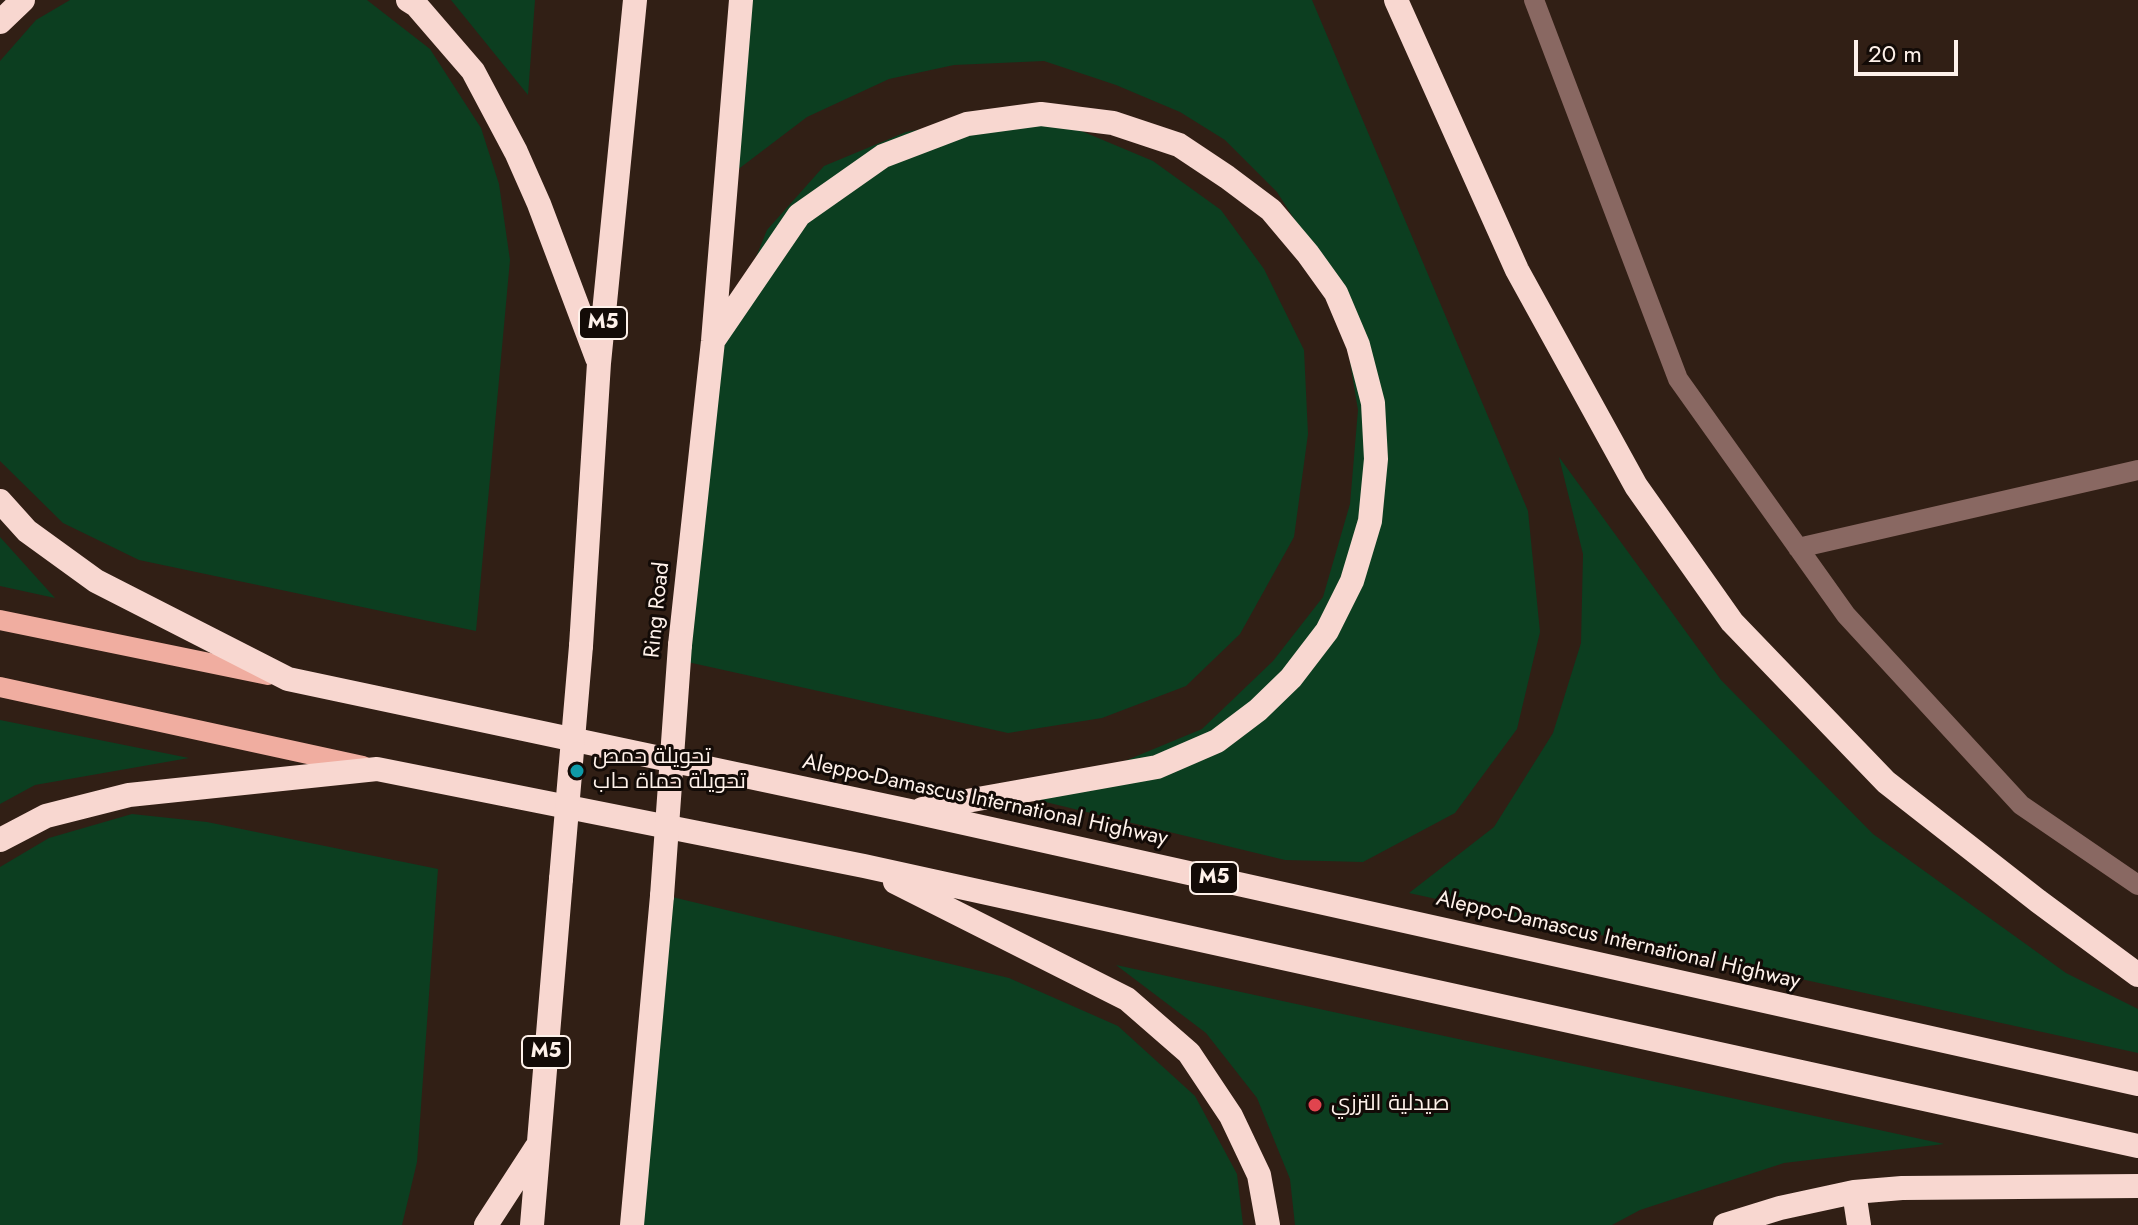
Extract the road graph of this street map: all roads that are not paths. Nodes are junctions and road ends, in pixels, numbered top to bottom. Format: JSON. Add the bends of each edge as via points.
{"nodes":[{"id":1,"x":23,"y":0,"type":"edge"},
{"id":2,"x":408,"y":0,"type":"edge"},
{"id":3,"x":635,"y":0,"type":"edge"},
{"id":4,"x":741,"y":0,"type":"edge"},
{"id":5,"x":1396,"y":0,"type":"edge"},
{"id":6,"x":1534,"y":0,"type":"edge"},
{"id":7,"x":0,"y":22,"type":"edge"},
{"id":8,"x":713,"y":341,"type":"junction"},
{"id":9,"x":599,"y":363,"type":"junction"},
{"id":10,"x":2138,"y":470,"type":"edge"},
{"id":11,"x":0,"y":501,"type":"edge"},
{"id":12,"x":1798,"y":548,"type":"junction"},
{"id":13,"x":0,"y":620,"type":"edge"},
{"id":14,"x":288,"y":679,"type":"junction"},
{"id":15,"x":0,"y":687,"type":"edge"},
{"id":16,"x":377,"y":769,"type":"junction"},
{"id":17,"x":910,"y":811,"type":"junction"},
{"id":18,"x":0,"y":840,"type":"edge"},
{"id":19,"x":864,"y":866,"type":"junction"},
{"id":20,"x":2138,"y":885,"type":"edge"},
{"id":21,"x":2138,"y":975,"type":"edge"},
{"id":22,"x":2138,"y":1084,"type":"edge"},
{"id":23,"x":538,"y":1146,"type":"junction"},
{"id":24,"x":2138,"y":1146,"type":"edge"},
{"id":25,"x":2138,"y":1186,"type":"edge"},
{"id":26,"x":1854,"y":1192,"type":"junction"},
{"id":27,"x":486,"y":1225,"type":"edge"},
{"id":28,"x":532,"y":1225,"type":"edge"},
{"id":29,"x":632,"y":1225,"type":"edge"},
{"id":30,"x":1268,"y":1225,"type":"edge"},
{"id":31,"x":1725,"y":1225,"type":"edge"},
{"id":32,"x":1859,"y":1225,"type":"edge"}],
"edges":[{"from":1,"to":7,"type":"highway"},
{"from":2,"to":9,"type":"highway","via":[[473,71],[516,152]]},
{"from":3,"to":9,"type":"highway","number":"M5"},
{"from":4,"to":8,"type":"highway","name":"Ring Road"},
{"from":5,"to":21,"type":"highway","via":[[1517,270],[1636,486],[1732,622],[1886,782]]},
{"from":6,"to":12,"type":"street","via":[[1678,379]]},
{"from":8,"to":17,"type":"highway","via":[[799,215],[883,156],[967,124],[1041,114],[1113,123],[1179,145],[1227,177],[1271,210],[1308,254],[1336,293],[1358,345],[1373,403],[1376,459],[1370,521],[1352,581],[1327,631],[1291,678],[1217,741],[1157,767]]},
{"from":8,"to":29,"type":"highway","name":"Ring Road","bridge":true,"via":[[680,645]]},
{"from":9,"to":23,"type":"highway","number":"M5","bridge":true,"via":[[581,646]]},
{"from":10,"to":12,"type":"street"},
{"from":11,"to":14,"type":"highway","name":"Aleppo-Damascus International Highway","via":[[27,531],[96,581]]},
{"from":12,"to":20,"type":"street","via":[[1846,615],[2021,805]]},
{"from":13,"to":14,"type":"main road"},
{"from":14,"to":17,"type":"highway","name":"Aleppo-Damascus International Highway","number":"M5"},
{"from":15,"to":16,"type":"main road"},
{"from":16,"to":18,"type":"highway","via":[[129,795],[46,816]]},
{"from":16,"to":19,"type":"highway"},
{"from":17,"to":22,"type":"highway","name":"Aleppo-Damascus International Highway","number":"M5"},
{"from":19,"to":24,"type":"highway"},
{"from":19,"to":30,"type":"highway","via":[[1127,999],[1189,1053],[1231,1116],[1259,1175]]},
{"from":23,"to":27,"type":"highway"},
{"from":23,"to":28,"type":"highway","number":"M5"},
{"from":25,"to":26,"type":"highway"},
{"from":26,"to":31,"type":"highway"},
{"from":26,"to":32,"type":"highway"}]}
